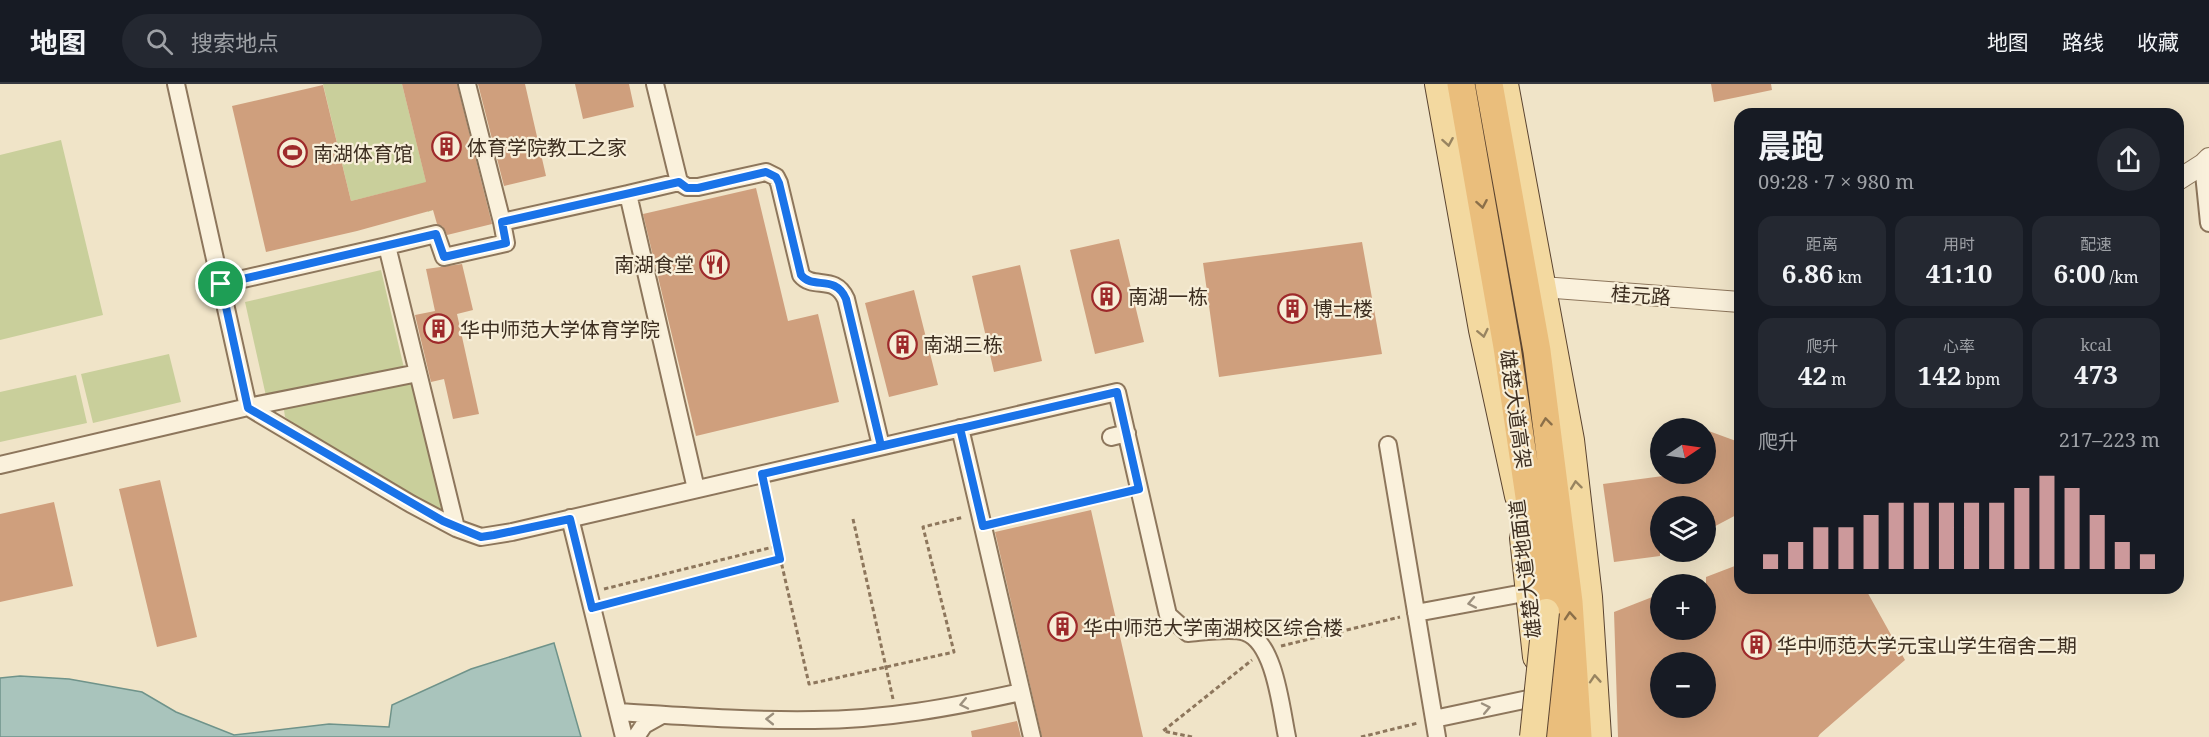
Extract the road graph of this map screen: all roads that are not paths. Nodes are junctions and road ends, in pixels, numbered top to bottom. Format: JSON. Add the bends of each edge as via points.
{"nodes":[{"id":1,"x":176,"y":84,"type":"edge"},
{"id":2,"x":467,"y":84,"type":"edge"},
{"id":3,"x":655,"y":84,"type":"edge"},
{"id":4,"x":1438,"y":84,"type":"edge"},
{"id":5,"x":1461,"y":84,"type":"edge"},
{"id":6,"x":1489,"y":84,"type":"edge"},
{"id":7,"x":1505,"y":84,"type":"edge"},
{"id":8,"x":2206,"y":161,"type":"edge"},
{"id":9,"x":2184,"y":176,"type":"edge"},
{"id":10,"x":679,"y":182,"type":"junction"},
{"id":11,"x":628,"y":194,"type":"junction"},
{"id":12,"x":502,"y":222,"type":"junction"},
{"id":13,"x":2209,"y":224,"type":"edge"},
{"id":14,"x":387,"y":246,"type":"junction"},
{"id":15,"x":221,"y":284,"type":"junction"},
{"id":16,"x":1542,"y":287,"type":"junction"},
{"id":17,"x":1734,"y":302,"type":"edge"},
{"id":18,"x":418,"y":373,"type":"junction"},
{"id":19,"x":248,"y":408,"type":"junction"},
{"id":20,"x":960,"y":428,"type":"junction"},
{"id":21,"x":1388,"y":445,"type":"dead end"},
{"id":22,"x":881,"y":446,"type":"junction"},
{"id":23,"x":0,"y":465,"type":"edge"},
{"id":24,"x":696,"y":489,"type":"junction"},
{"id":25,"x":570,"y":519,"type":"junction"},
{"id":26,"x":456,"y":528,"type":"junction"},
{"id":27,"x":1537,"y":602,"type":"junction"},
{"id":28,"x":1416,"y":613,"type":"junction"},
{"id":29,"x":1021,"y":693,"type":"junction"},
{"id":30,"x":1538,"y":697,"type":"junction"},
{"id":31,"x":618,"y":712,"type":"junction"},
{"id":32,"x":663,"y":715,"type":"junction"},
{"id":33,"x":1434,"y":719,"type":"junction"},
{"id":34,"x":624,"y":737,"type":"edge"},
{"id":35,"x":636,"y":737,"type":"edge"},
{"id":36,"x":1032,"y":737,"type":"edge"},
{"id":37,"x":1287,"y":737,"type":"edge"},
{"id":38,"x":1437,"y":737,"type":"edge"},
{"id":39,"x":1533,"y":737,"type":"edge"},
{"id":40,"x":1540,"y":737,"type":"edge"},
{"id":41,"x":1553,"y":737,"type":"edge"},
{"id":42,"x":1578,"y":737,"type":"edge"},
{"id":43,"x":1598,"y":737,"type":"edge"}],
"edges":[{"from":1,"to":15,"type":"street"},
{"from":2,"to":12,"type":"street"},
{"from":3,"to":10,"type":"street"},
{"from":4,"to":27,"type":"main road","name":"雄楚大道地面道","one_way":true},
{"from":5,"to":27,"type":"highway","name":"雄楚大道高架","one_way":true,"via":[[1507,347]]},
{"from":42,"to":6,"type":"highway","name":"雄楚大道高架","one_way":true,"via":[[1569,602],[1537,351]]},
{"from":7,"to":16,"type":"main road"},
{"from":8,"to":9,"type":"street"},
{"from":8,"to":13,"type":"street"},
{"from":10,"to":11,"type":"street"},
{"from":10,"to":22,"type":"street","via":[[687,188],[698,188],[766,172],[776,177],[801,275],[809,281],[828,282],[840,289],[846,299]]},
{"from":11,"to":12,"type":"street"},
{"from":11,"to":24,"type":"street"},
{"from":12,"to":14,"type":"street","via":[[506,243],[444,257],[436,234]]},
{"from":14,"to":15,"type":"street"},
{"from":14,"to":18,"type":"street"},
{"from":15,"to":19,"type":"street"},
{"from":16,"to":17,"type":"street","name":"桂元路"},
{"from":43,"to":16,"type":"main road","one_way":true,"via":[[1589,597],[1571,440]]},
{"from":18,"to":19,"type":"street"},
{"from":18,"to":26,"type":"street"},
{"from":19,"to":23,"type":"street"},
{"from":19,"to":26,"type":"street"},
{"from":20,"to":22,"type":"street"},
{"from":20,"to":29,"type":"street"},
{"from":20,"to":37,"type":"street","via":[[1117,392],[1119,435],[1139,489],[1168,615],[1188,633],[1245,632],[1262,644]]},
{"from":21,"to":28,"type":"street"},
{"from":22,"to":24,"type":"street"},
{"from":24,"to":25,"type":"street"},
{"from":25,"to":26,"type":"street","via":[[481,537]]},
{"from":25,"to":31,"type":"street"},
{"from":27,"to":28,"type":"street","one_way":true},
{"from":27,"to":30,"type":"main road","name":"雄楚大道地面道"},
{"from":27,"to":39,"type":"main road","bridge":true},
{"from":27,"to":41,"type":"highway","name":"雄楚大道高架","bridge":true},
{"from":28,"to":33,"type":"street"},
{"from":29,"to":32,"type":"street","one_way":true,"via":[[896,714],[816,720]]},
{"from":29,"to":36,"type":"street"},
{"from":33,"to":30,"type":"street","one_way":true},
{"from":30,"to":40,"type":"main road","name":"雄楚大道地面道"},
{"from":31,"to":32,"type":"street"},
{"from":31,"to":34,"type":"street"},
{"from":32,"to":35,"type":"street","via":[[644,725]]},
{"from":33,"to":38,"type":"street"}]}
